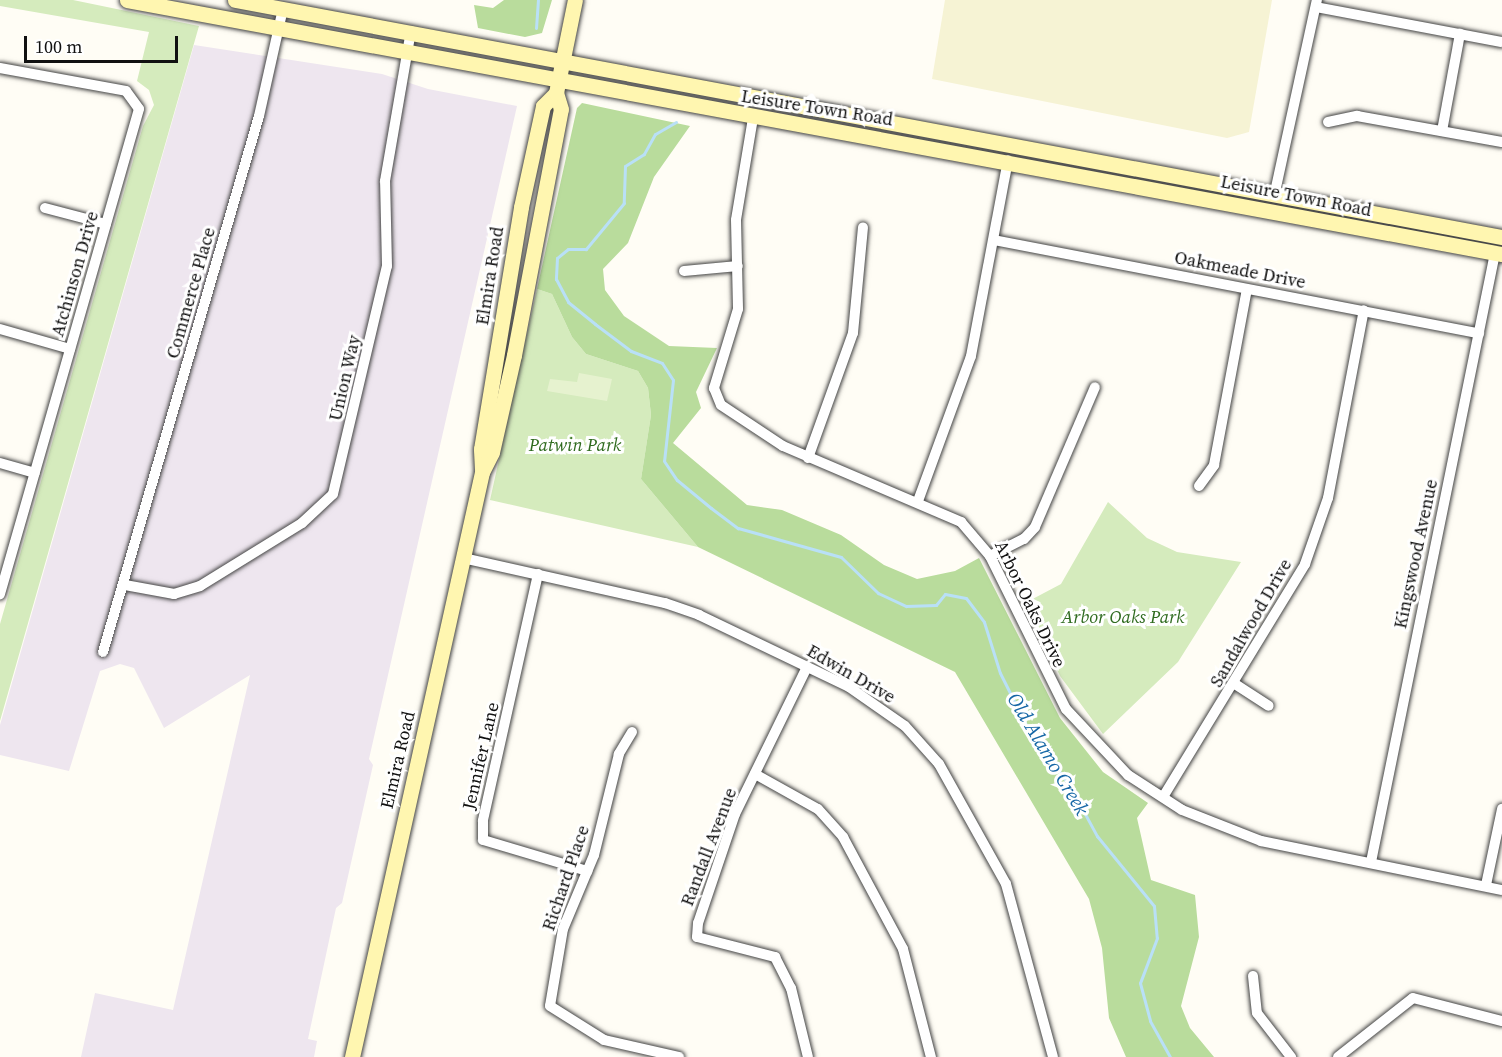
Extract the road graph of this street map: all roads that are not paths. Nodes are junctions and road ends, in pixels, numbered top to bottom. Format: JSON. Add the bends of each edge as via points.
{"nodes":[{"id":1,"x":127,"y":0,"type":"edge"},
{"id":2,"x":235,"y":0,"type":"edge"},
{"id":3,"x":575,"y":0,"type":"edge"},
{"id":4,"x":1316,"y":4,"type":"edge"},
{"id":5,"x":283,"y":9,"type":"junction"},
{"id":6,"x":279,"y":31,"type":"junction"},
{"id":7,"x":411,"y":31,"type":"junction"},
{"id":8,"x":1460,"y":34,"type":"junction"},
{"id":9,"x":1502,"y":42,"type":"edge"},
{"id":10,"x":406,"y":54,"type":"junction"},
{"id":11,"x":564,"y":58,"type":"junction"},
{"id":12,"x":0,"y":68,"type":"edge"},
{"id":13,"x":557,"y":88,"type":"junction"},
{"id":14,"x":753,"y":118,"type":"junction"},
{"id":15,"x":1329,"y":122,"type":"dead end"},
{"id":16,"x":1442,"y":130,"type":"junction"},
{"id":17,"x":1502,"y":142,"type":"edge"},
{"id":18,"x":1057,"y":152,"type":"junction"},
{"id":19,"x":1008,"y":160,"type":"junction"},
{"id":20,"x":1146,"y":187,"type":"junction"},
{"id":21,"x":1275,"y":192,"type":"junction"},
{"id":22,"x":45,"y":208,"type":"dead end"},
{"id":23,"x":106,"y":224,"type":"junction"},
{"id":24,"x":863,"y":227,"type":"dead end"},
{"id":25,"x":1502,"y":237,"type":"edge"},
{"id":26,"x":994,"y":240,"type":"junction"},
{"id":27,"x":1500,"y":253,"type":"edge"},
{"id":28,"x":738,"y":266,"type":"junction"},
{"id":29,"x":684,"y":272,"type":"dead end"},
{"id":30,"x":1247,"y":289,"type":"junction"},
{"id":31,"x":1364,"y":310,"type":"junction"},
{"id":32,"x":0,"y":329,"type":"edge"},
{"id":33,"x":1479,"y":333,"type":"junction"},
{"id":34,"x":70,"y":349,"type":"junction"},
{"id":35,"x":1095,"y":387,"type":"dead end"},
{"id":36,"x":808,"y":458,"type":"junction"},
{"id":37,"x":0,"y":463,"type":"edge"},
{"id":38,"x":482,"y":472,"type":"junction"},
{"id":39,"x":35,"y":473,"type":"junction"},
{"id":40,"x":1199,"y":486,"type":"dead end"},
{"id":41,"x":918,"y":501,"type":"junction"},
{"id":42,"x":990,"y":556,"type":"junction"},
{"id":43,"x":463,"y":558,"type":"junction"},
{"id":44,"x":538,"y":574,"type":"junction"},
{"id":45,"x":125,"y":585,"type":"junction"},
{"id":46,"x":0,"y":594,"type":"edge"},
{"id":47,"x":103,"y":652,"type":"dead end"},
{"id":48,"x":807,"y":667,"type":"junction"},
{"id":49,"x":1235,"y":684,"type":"junction"},
{"id":50,"x":1269,"y":706,"type":"dead end"},
{"id":51,"x":632,"y":732,"type":"dead end"},
{"id":52,"x":755,"y":774,"type":"junction"},
{"id":53,"x":1162,"y":797,"type":"junction"},
{"id":54,"x":1502,"y":808,"type":"edge"},
{"id":55,"x":1371,"y":862,"type":"junction"},
{"id":56,"x":586,"y":871,"type":"junction"},
{"id":57,"x":1486,"y":885,"type":"junction"},
{"id":58,"x":1502,"y":890,"type":"edge"},
{"id":59,"x":1253,"y":975,"type":"dead end"},
{"id":60,"x":1502,"y":1021,"type":"edge"},
{"id":61,"x":352,"y":1057,"type":"edge"},
{"id":62,"x":679,"y":1057,"type":"edge"},
{"id":63,"x":808,"y":1057,"type":"edge"},
{"id":64,"x":931,"y":1057,"type":"edge"},
{"id":65,"x":1053,"y":1057,"type":"edge"},
{"id":66,"x":1291,"y":1057,"type":"edge"},
{"id":67,"x":1338,"y":1057,"type":"edge"}],
"edges":[{"from":1,"to":6,"type":"main road","name":"Leisure Town Road"},
{"from":2,"to":5,"type":"main road","name":"Leisure Town Road"},
{"from":3,"to":11,"type":"main road","name":"Elmira Road"},
{"from":4,"to":8,"type":"street"},
{"from":4,"to":21,"type":"street"},
{"from":5,"to":6,"type":"street","name":"Commerce Place"},
{"from":5,"to":7,"type":"main road","name":"Leisure Town Road"},
{"from":6,"to":10,"type":"main road","name":"Leisure Town Road"},
{"from":6,"to":45,"type":"street","name":"Commerce Place"},
{"from":7,"to":10,"type":"street","name":"Union Way"},
{"from":7,"to":11,"type":"main road","name":"Leisure Town Road"},
{"from":8,"to":9,"type":"street"},
{"from":8,"to":16,"type":"street"},
{"from":10,"to":13,"type":"main road","name":"Leisure Town Road"},
{"from":10,"to":45,"type":"street","name":"Union Way","via":[[384,181],[387,266],[333,494],[302,523],[201,586],[174,594]]},
{"from":11,"to":13,"type":"main road","name":"Elmira Road"},
{"from":11,"to":18,"type":"main road","name":"Leisure Town Road"},
{"from":12,"to":23,"type":"street","name":"Atchinson Drive","via":[[121,90],[135,99],[138,114]]},
{"from":13,"to":14,"type":"main road","name":"Leisure Town Road"},
{"from":13,"to":38,"type":"main road","name":"Elmira Road","via":[[561,109],[514,354],[492,452]]},
{"from":13,"to":38,"type":"main road","name":"Elmira Road","via":[[543,106],[521,207],[481,449]]},
{"from":14,"to":19,"type":"main road","name":"Leisure Town Road"},
{"from":14,"to":28,"type":"street","name":"Arbor Oaks Drive","via":[[737,210]]},
{"from":15,"to":16,"type":"street","via":[[1357,116]]},
{"from":16,"to":17,"type":"street"},
{"from":18,"to":19,"type":"main road"},
{"from":18,"to":21,"type":"main road","name":"Leisure Town Road"},
{"from":19,"to":20,"type":"main road","name":"Leisure Town Road"},
{"from":19,"to":26,"type":"street"},
{"from":20,"to":21,"type":"main road","via":[[1261,199]]},
{"from":20,"to":27,"type":"main road","name":"Leisure Town Road"},
{"from":21,"to":25,"type":"main road","name":"Leisure Town Road"},
{"from":22,"to":23,"type":"street"},
{"from":23,"to":34,"type":"street","name":"Atchinson Drive"},
{"from":24,"to":36,"type":"street","via":[[859,302],[853,333]]},
{"from":26,"to":30,"type":"street","name":"Oakmeade Drive"},
{"from":26,"to":41,"type":"street","via":[[971,356]]},
{"from":27,"to":33,"type":"street","name":"Kingswood Avenue"},
{"from":28,"to":29,"type":"street"},
{"from":28,"to":36,"type":"street","name":"Arbor Oaks Drive","via":[[738,309],[715,383],[715,397],[746,423]]},
{"from":30,"to":31,"type":"street","name":"Oakmeade Drive"},
{"from":30,"to":40,"type":"street","via":[[1214,465]]},
{"from":31,"to":33,"type":"street","name":"Oakmeade Drive"},
{"from":31,"to":49,"type":"street","name":"Sandalwood Drive","via":[[1317,532],[1290,594]]},
{"from":32,"to":34,"type":"street"},
{"from":33,"to":55,"type":"street","name":"Kingswood Avenue"},
{"from":34,"to":39,"type":"street","name":"Atchinson Drive"},
{"from":35,"to":42,"type":"street","via":[[1035,527],[1024,539]]},
{"from":36,"to":41,"type":"street","name":"Arbor Oaks Drive"},
{"from":37,"to":39,"type":"street"},
{"from":38,"to":43,"type":"main road","name":"Elmira Road"},
{"from":39,"to":46,"type":"street","name":"Atchinson Drive"},
{"from":41,"to":42,"type":"street","name":"Arbor Oaks Drive","via":[[961,522]]},
{"from":42,"to":53,"type":"street","name":"Arbor Oaks Drive","via":[[1065,709],[1128,775]]},
{"from":43,"to":44,"type":"street","name":"Edwin Drive"},
{"from":43,"to":61,"type":"main road","name":"Elmira Road"},
{"from":44,"to":48,"type":"street","name":"Edwin Drive","via":[[665,603]]},
{"from":44,"to":56,"type":"street","name":"Jennifer Lane","via":[[483,821],[483,840]]},
{"from":45,"to":47,"type":"street","name":"Commerce Place"},
{"from":48,"to":52,"type":"street","name":"Randall Avenue"},
{"from":48,"to":65,"type":"street","name":"Edwin Drive","via":[[880,706],[939,764],[1006,884]]},
{"from":49,"to":50,"type":"street"},
{"from":49,"to":53,"type":"street","name":"Sandalwood Drive"},
{"from":51,"to":56,"type":"street","name":"Richard Place","via":[[619,754]]},
{"from":52,"to":63,"type":"street","name":"Randall Avenue","via":[[735,814],[698,923],[697,937],[775,957],[791,988]]},
{"from":52,"to":64,"type":"street","via":[[818,809],[843,837],[903,949]]},
{"from":53,"to":55,"type":"street","name":"Arbor Oaks Drive","via":[[1230,832]]},
{"from":54,"to":57,"type":"street"},
{"from":55,"to":57,"type":"street","name":"Arbor Oaks Drive"},
{"from":56,"to":62,"type":"street","name":"Richard Place","via":[[563,929],[550,1006],[604,1040]]},
{"from":57,"to":58,"type":"street","name":"Arbor Oaks Drive"},
{"from":59,"to":66,"type":"street","via":[[1257,1013]]},
{"from":60,"to":67,"type":"street","via":[[1413,998]]}]}
